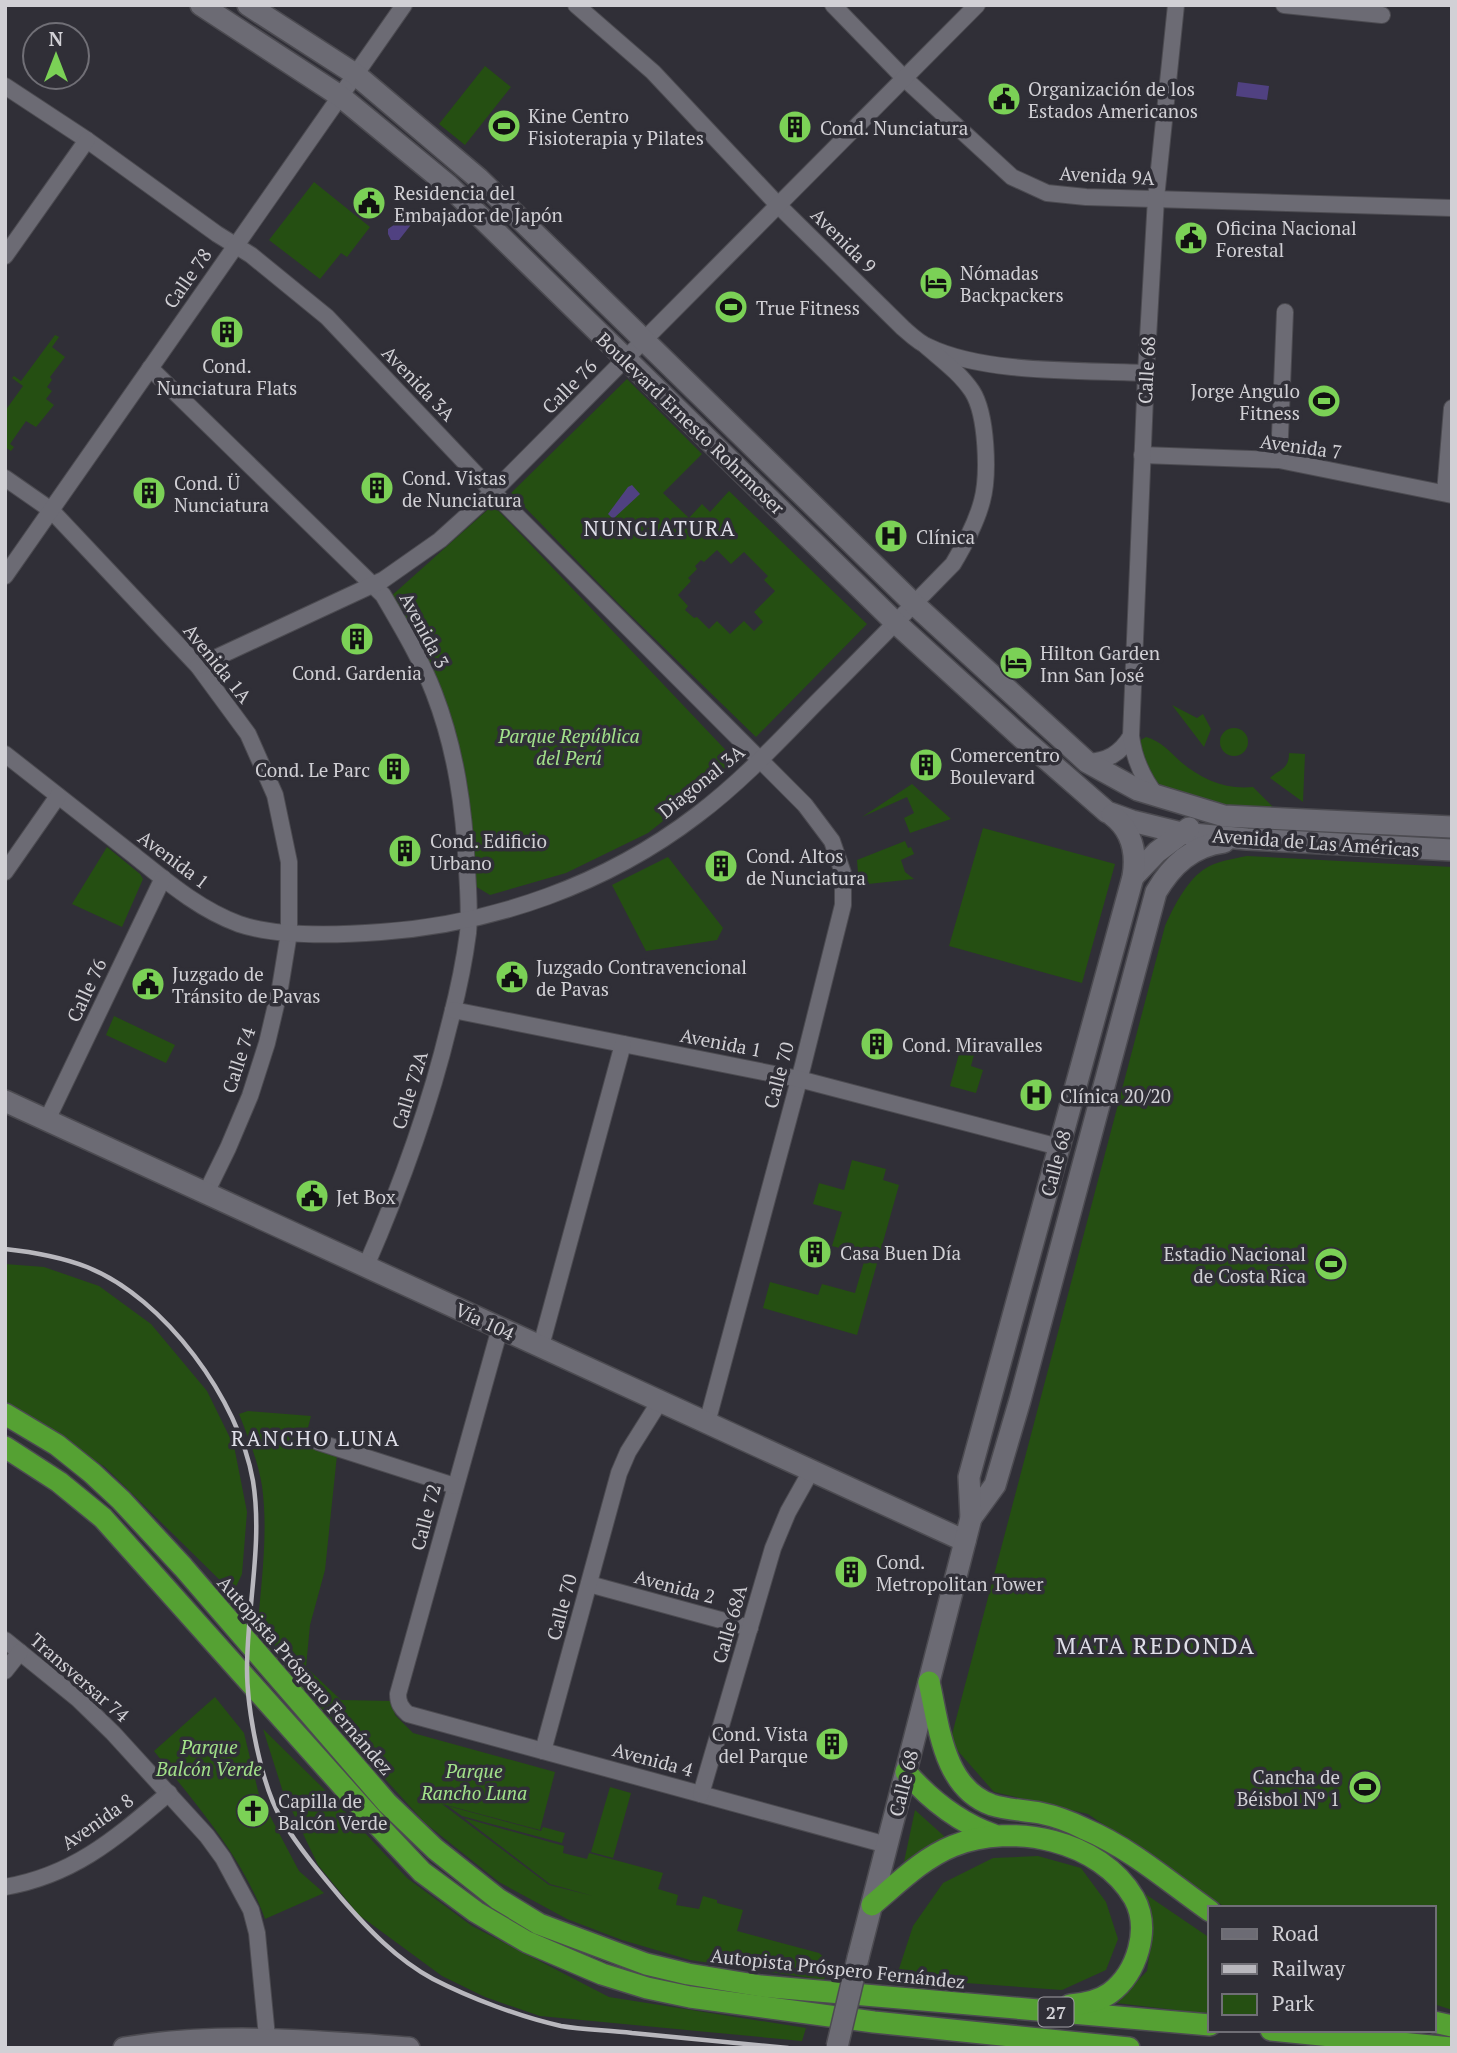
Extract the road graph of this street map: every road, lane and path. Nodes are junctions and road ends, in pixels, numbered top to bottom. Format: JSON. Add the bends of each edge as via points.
{"nodes":[{"id":1,"x":201,"y":5,"type":"edge"},
{"id":2,"x":248,"y":5,"type":"edge"},
{"id":3,"x":404,"y":5,"type":"edge"},
{"id":4,"x":576,"y":5,"type":"edge"},
{"id":5,"x":833,"y":5,"type":"edge"},
{"id":6,"x":977,"y":5,"type":"edge"},
{"id":7,"x":1176,"y":5,"type":"edge"},
{"id":8,"x":1284,"y":5,"type":"edge"},
{"id":9,"x":1382,"y":15,"type":"dead end"},
{"id":10,"x":355,"y":74,"type":"junction"},
{"id":11,"x":904,"y":78,"type":"junction"},
{"id":12,"x":5,"y":86,"type":"edge"},
{"id":13,"x":340,"y":96,"type":"junction"},
{"id":14,"x":87,"y":139,"type":"junction"},
{"id":15,"x":1156,"y":198,"type":"junction"},
{"id":16,"x":778,"y":205,"type":"junction"},
{"id":17,"x":1452,"y":208,"type":"edge"},
{"id":18,"x":236,"y":245,"type":"junction"},
{"id":19,"x":5,"y":256,"type":"edge"},
{"id":20,"x":1284,"y":312,"type":"dead end"},
{"id":21,"x":645,"y":339,"type":"junction"},
{"id":22,"x":926,"y":346,"type":"junction"},
{"id":23,"x":626,"y":358,"type":"junction"},
{"id":24,"x":150,"y":368,"type":"junction"},
{"id":25,"x":1146,"y":373,"type":"junction"},
{"id":26,"x":1452,"y":408,"type":"edge"},
{"id":27,"x":1142,"y":455,"type":"junction"},
{"id":28,"x":1279,"y":460,"type":"junction"},
{"id":29,"x":5,"y":478,"type":"edge"},
{"id":30,"x":493,"y":492,"type":"junction"},
{"id":31,"x":1448,"y":494,"type":"edge"},
{"id":32,"x":51,"y":510,"type":"junction"},
{"id":33,"x":5,"y":576,"type":"edge"},
{"id":34,"x":374,"y":585,"type":"junction"},
{"id":35,"x":915,"y":604,"type":"junction"},
{"id":36,"x":896,"y":623,"type":"junction"},
{"id":37,"x":198,"y":666,"type":"junction"},
{"id":38,"x":1130,"y":736,"type":"junction"},
{"id":39,"x":5,"y":754,"type":"edge"},
{"id":40,"x":760,"y":761,"type":"junction"},
{"id":41,"x":1087,"y":762,"type":"junction"},
{"id":42,"x":58,"y":796,"type":"junction"},
{"id":43,"x":1158,"y":798,"type":"junction"},
{"id":44,"x":1107,"y":812,"type":"junction"},
{"id":45,"x":1224,"y":816,"type":"junction"},
{"id":46,"x":1452,"y":827,"type":"edge"},
{"id":47,"x":1181,"y":833,"type":"junction"},
{"id":48,"x":1247,"y":839,"type":"junction"},
{"id":49,"x":1452,"y":850,"type":"edge"},
{"id":50,"x":5,"y":872,"type":"edge"},
{"id":51,"x":1133,"y":877,"type":"junction"},
{"id":52,"x":163,"y":878,"type":"junction"},
{"id":53,"x":468,"y":920,"type":"junction"},
{"id":54,"x":289,"y":933,"type":"junction"},
{"id":55,"x":453,"y":1010,"type":"junction"},
{"id":56,"x":623,"y":1044,"type":"junction"},
{"id":57,"x":799,"y":1079,"type":"junction"},
{"id":58,"x":5,"y":1101,"type":"edge"},
{"id":59,"x":47,"y":1120,"type":"junction"},
{"id":60,"x":1059,"y":1147,"type":"junction"},
{"id":61,"x":206,"y":1193,"type":"junction"},
{"id":62,"x":366,"y":1266,"type":"junction"},
{"id":63,"x":500,"y":1328,"type":"junction"},
{"id":64,"x":541,"y":1346,"type":"junction"},
{"id":65,"x":660,"y":1401,"type":"junction"},
{"id":66,"x":5,"y":1414,"type":"edge"},
{"id":67,"x":707,"y":1423,"type":"junction"},
{"id":68,"x":318,"y":1442,"type":"dead end"},
{"id":69,"x":5,"y":1447,"type":"edge"},
{"id":70,"x":811,"y":1471,"type":"junction"},
{"id":71,"x":456,"y":1486,"type":"junction"},
{"id":72,"x":971,"y":1518,"type":"junction"},
{"id":73,"x":965,"y":1541,"type":"junction"},
{"id":74,"x":589,"y":1584,"type":"junction"},
{"id":75,"x":750,"y":1628,"type":"junction"},
{"id":76,"x":5,"y":1640,"type":"edge"},
{"id":77,"x":20,"y":1652,"type":"junction"},
{"id":78,"x":5,"y":1671,"type":"edge"},
{"id":79,"x":929,"y":1682,"type":"junction"},
{"id":80,"x":408,"y":1714,"type":"joint"},
{"id":81,"x":543,"y":1751,"type":"junction"},
{"id":82,"x":906,"y":1772,"type":"junction"},
{"id":83,"x":169,"y":1793,"type":"junction"},
{"id":84,"x":701,"y":1794,"type":"junction"},
{"id":85,"x":1000,"y":1836,"type":"junction"},
{"id":86,"x":887,"y":1845,"type":"junction"},
{"id":87,"x":5,"y":1887,"type":"edge"},
{"id":88,"x":872,"y":1905,"type":"junction"},
{"id":89,"x":1208,"y":1909,"type":"edge"},
{"id":90,"x":972,"y":2004,"type":"junction"},
{"id":91,"x":1208,"y":2025,"type":"edge"},
{"id":92,"x":1292,"y":2032,"type":"edge"},
{"id":93,"x":267,"y":2037,"type":"junction"},
{"id":94,"x":837,"y":2047,"type":"edge"},
{"id":95,"x":124,"y":2048,"type":"edge"},
{"id":96,"x":410,"y":2048,"type":"edge"},
{"id":97,"x":1129,"y":2048,"type":"edge"},
{"id":98,"x":1451,"y":2048,"type":"edge"}],
"edges":[{"from":1,"to":13,"type":"main road","name":"Boulevard Ernesto Rohrmoser"},
{"from":2,"to":10,"type":"main road","name":"Boulevard Ernesto Rohrmoser"},
{"from":3,"to":10,"type":"street","name":"Calle 78"},
{"from":4,"to":16,"type":"street","name":"Avenida 9","via":[[653,72]]},
{"from":5,"to":11,"type":"street","name":"Avenida 9A"},
{"from":6,"to":11,"type":"street","name":"Calle 76"},
{"from":7,"to":15,"type":"street","name":"Calle 68"},
{"from":8,"to":9,"type":"street"},
{"from":10,"to":13,"type":"street","name":"Calle 78"},
{"from":10,"to":21,"type":"main road","name":"Boulevard Ernesto Rohrmoser","via":[[479,178]]},
{"from":11,"to":15,"type":"street","name":"Avenida 9A","via":[[1012,177],[1047,193]]},
{"from":11,"to":16,"type":"street","name":"Calle 76"},
{"from":12,"to":14,"type":"street","name":"Avenida 3A"},
{"from":13,"to":18,"type":"street","name":"Calle 78"},
{"from":13,"to":23,"type":"main road","name":"Boulevard Ernesto Rohrmoser","via":[[448,185]]},
{"from":14,"to":18,"type":"street","name":"Avenida 3A"},
{"from":14,"to":19,"type":"street"},
{"from":15,"to":17,"type":"street","name":"Avenida 9A"},
{"from":15,"to":25,"type":"street","name":"Calle 68"},
{"from":16,"to":21,"type":"street","name":"Calle 76"},
{"from":16,"to":22,"type":"street","name":"Avenida 9"},
{"from":18,"to":24,"type":"street","name":"Calle 78"},
{"from":18,"to":30,"type":"street","name":"Avenida 3A","via":[[327,317]]},
{"from":20,"to":28,"type":"street"},
{"from":21,"to":23,"type":"street","name":"Calle 76"},
{"from":21,"to":35,"type":"main road","name":"Boulevard Ernesto Rohrmoser"},
{"from":22,"to":25,"type":"street","name":"Avenida 9","via":[[983,363]]},
{"from":22,"to":35,"type":"street","via":[[973,393],[983,426],[985,461],[983,499],[970,536],[953,565]]},
{"from":23,"to":30,"type":"street","name":"Calle 76"},
{"from":23,"to":36,"type":"main road","name":"Boulevard Ernesto Rohrmoser"},
{"from":24,"to":32,"type":"street","name":"Calle 78"},
{"from":24,"to":34,"type":"street","name":"Avenida 3"},
{"from":25,"to":27,"type":"street","name":"Calle 68"},
{"from":26,"to":31,"type":"street"},
{"from":27,"to":28,"type":"street","name":"Avenida 7"},
{"from":27,"to":38,"type":"street","name":"Calle 68"},
{"from":28,"to":31,"type":"street","name":"Avenida 7"},
{"from":29,"to":32,"type":"street","name":"Avenida 1A"},
{"from":30,"to":34,"type":"street","name":"Calle 76","via":[[440,540]]},
{"from":30,"to":40,"type":"street","name":"Avenida 3A"},
{"from":32,"to":33,"type":"street","name":"Calle 78"},
{"from":32,"to":37,"type":"street","name":"Avenida 1A"},
{"from":34,"to":37,"type":"street","name":"Calle 76"},
{"from":34,"to":53,"type":"street","name":"Avenida 3","via":[[406,635],[447,732],[461,793]]},
{"from":35,"to":36,"type":"street","name":"Diagonal 3A"},
{"from":35,"to":41,"type":"main road","name":"Boulevard Ernesto Rohrmoser"},
{"from":36,"to":40,"type":"street","name":"Diagonal 3A"},
{"from":36,"to":44,"type":"main road","name":"Boulevard Ernesto Rohrmoser"},
{"from":37,"to":54,"type":"street","name":"Avenida 1A","via":[[248,734],[275,795],[289,862]]},
{"from":38,"to":41,"type":"street","via":[[1108,759]]},
{"from":38,"to":43,"type":"street","name":"Calle 68","via":[[1142,775]]},
{"from":39,"to":42,"type":"street","name":"Avenida 1"},
{"from":40,"to":53,"type":"street","name":"Diagonal 3A","via":[[697,815],[610,870],[542,899]]},
{"from":40,"to":57,"type":"street","name":"Calle 70","via":[[805,805],[832,841],[843,873],[843,905]]},
{"from":41,"to":43,"type":"main road","name":"Boulevard Ernesto Rohrmoser"},
{"from":42,"to":50,"type":"street"},
{"from":42,"to":52,"type":"street","name":"Avenida 1"},
{"from":43,"to":45,"type":"main road","name":"Boulevard Ernesto Rohrmoser"},
{"from":44,"to":47,"type":"main road","name":"Boulevard Ernesto Rohrmoser"},
{"from":44,"to":51,"type":"main road","name":"Calle 68","via":[[1118,819],[1132,840]]},
{"from":45,"to":46,"type":"main road","name":"Avenida de Las Américas"},
{"from":45,"to":47,"type":"main road"},
{"from":47,"to":48,"type":"main road","name":"Avenida de Las Américas"},
{"from":47,"to":51,"type":"main road"},
{"from":48,"to":49,"type":"main road","name":"Avenida de Las Américas"},
{"from":48,"to":72,"type":"main road","name":"Calle 68","via":[[1209,844],[1185,856],[1156,892],[995,1485]]},
{"from":51,"to":60,"type":"main road","name":"Calle 68"},
{"from":52,"to":54,"type":"street","name":"Avenida 1","via":[[195,903],[241,925]]},
{"from":52,"to":59,"type":"street","name":"Calle 76"},
{"from":53,"to":54,"type":"street","name":"Avenida 1","via":[[406,930]]},
{"from":53,"to":55,"type":"street","name":"Calle 72A"},
{"from":54,"to":61,"type":"street","name":"Calle 74","via":[[280,988],[250,1096]]},
{"from":55,"to":56,"type":"street","name":"Avenida 1"},
{"from":55,"to":62,"type":"street","name":"Calle 72A","via":[[416,1142]]},
{"from":56,"to":57,"type":"street","name":"Avenida 1"},
{"from":56,"to":64,"type":"street"},
{"from":57,"to":60,"type":"street","name":"Avenida 1"},
{"from":57,"to":67,"type":"street","name":"Calle 70"},
{"from":58,"to":59,"type":"main road","name":"Vía 104"},
{"from":59,"to":61,"type":"main road","name":"Vía 104"},
{"from":60,"to":72,"type":"main road","name":"Calle 68","via":[[969,1477]]},
{"from":61,"to":62,"type":"main road","name":"Vía 104"},
{"from":62,"to":63,"type":"main road","name":"Vía 104"},
{"from":63,"to":64,"type":"main road","name":"Vía 104"},
{"from":63,"to":71,"type":"street","name":"Calle 72"},
{"from":64,"to":65,"type":"main road","name":"Vía 104"},
{"from":65,"to":67,"type":"main road","name":"Vía 104"},
{"from":65,"to":74,"type":"street","name":"Calle 70","via":[[619,1473]]},
{"from":66,"to":90,"type":"highway","name":"Autopista Próspero Fernández","number":"27","via":[[57,1445],[121,1500],[387,1803],[498,1899],[539,1924],[688,1975],[761,1986]]},
{"from":67,"to":70,"type":"main road","name":"Vía 104"},
{"from":68,"to":71,"type":"street"},
{"from":69,"to":97,"type":"highway","number":"27","via":[[103,1518],[422,1872],[527,1942],[602,1974],[690,1997],[874,2022]]},
{"from":70,"to":73,"type":"main road","name":"Vía 104"},
{"from":70,"to":75,"type":"street","name":"Calle 68A","via":[[780,1528]]},
{"from":71,"to":80,"type":"street","name":"Calle 72","via":[[398,1694]]},
{"from":72,"to":73,"type":"main road","name":"Calle 68"},
{"from":73,"to":79,"type":"main road","name":"Calle 68"},
{"from":74,"to":75,"type":"street","name":"Avenida 2"},
{"from":74,"to":81,"type":"street","name":"Calle 70"},
{"from":75,"to":84,"type":"street","name":"Calle 68A"},
{"from":76,"to":77,"type":"street","name":"Transversar 74"},
{"from":77,"to":78,"type":"street"},
{"from":77,"to":83,"type":"street","name":"Transversar 74","via":[[78,1699]]},
{"from":79,"to":82,"type":"main road","name":"Calle 68"},
{"from":79,"to":89,"type":"highway","via":[[948,1759],[975,1796],[1075,1824],[1108,1839]]},
{"from":80,"to":81,"type":"street","name":"Avenida 4"},
{"from":81,"to":84,"type":"street","name":"Avenida 4"},
{"from":82,"to":85,"type":"highway","via":[[958,1819]]},
{"from":82,"to":86,"type":"main road","name":"Calle 68"},
{"from":83,"to":87,"type":"street","name":"Avenida 8","via":[[87,1858]]},
{"from":83,"to":93,"type":"street","name":"Transversar 74","via":[[223,1858],[251,1910],[261,1959]]},
{"from":84,"to":86,"type":"street","name":"Avenida 4"},
{"from":85,"to":88,"type":"highway","via":[[976,1838],[930,1857]]},
{"from":85,"to":90,"type":"highway","via":[[1058,1843],[1090,1855],[1118,1877],[1135,1900],[1140,1943],[1123,1982],[1092,2001],[1073,2005]]},
{"from":86,"to":88,"type":"main road","name":"Calle 68"},
{"from":88,"to":94,"type":"main road","name":"Calle 68","bridge":true},
{"from":90,"to":91,"type":"highway","name":"Autopista Próspero Fernández","number":"27"},
{"from":92,"to":98,"type":"highway"},
{"from":93,"to":95,"type":"main road","via":[[208,2038]]},
{"from":93,"to":96,"type":"main road"}]}
